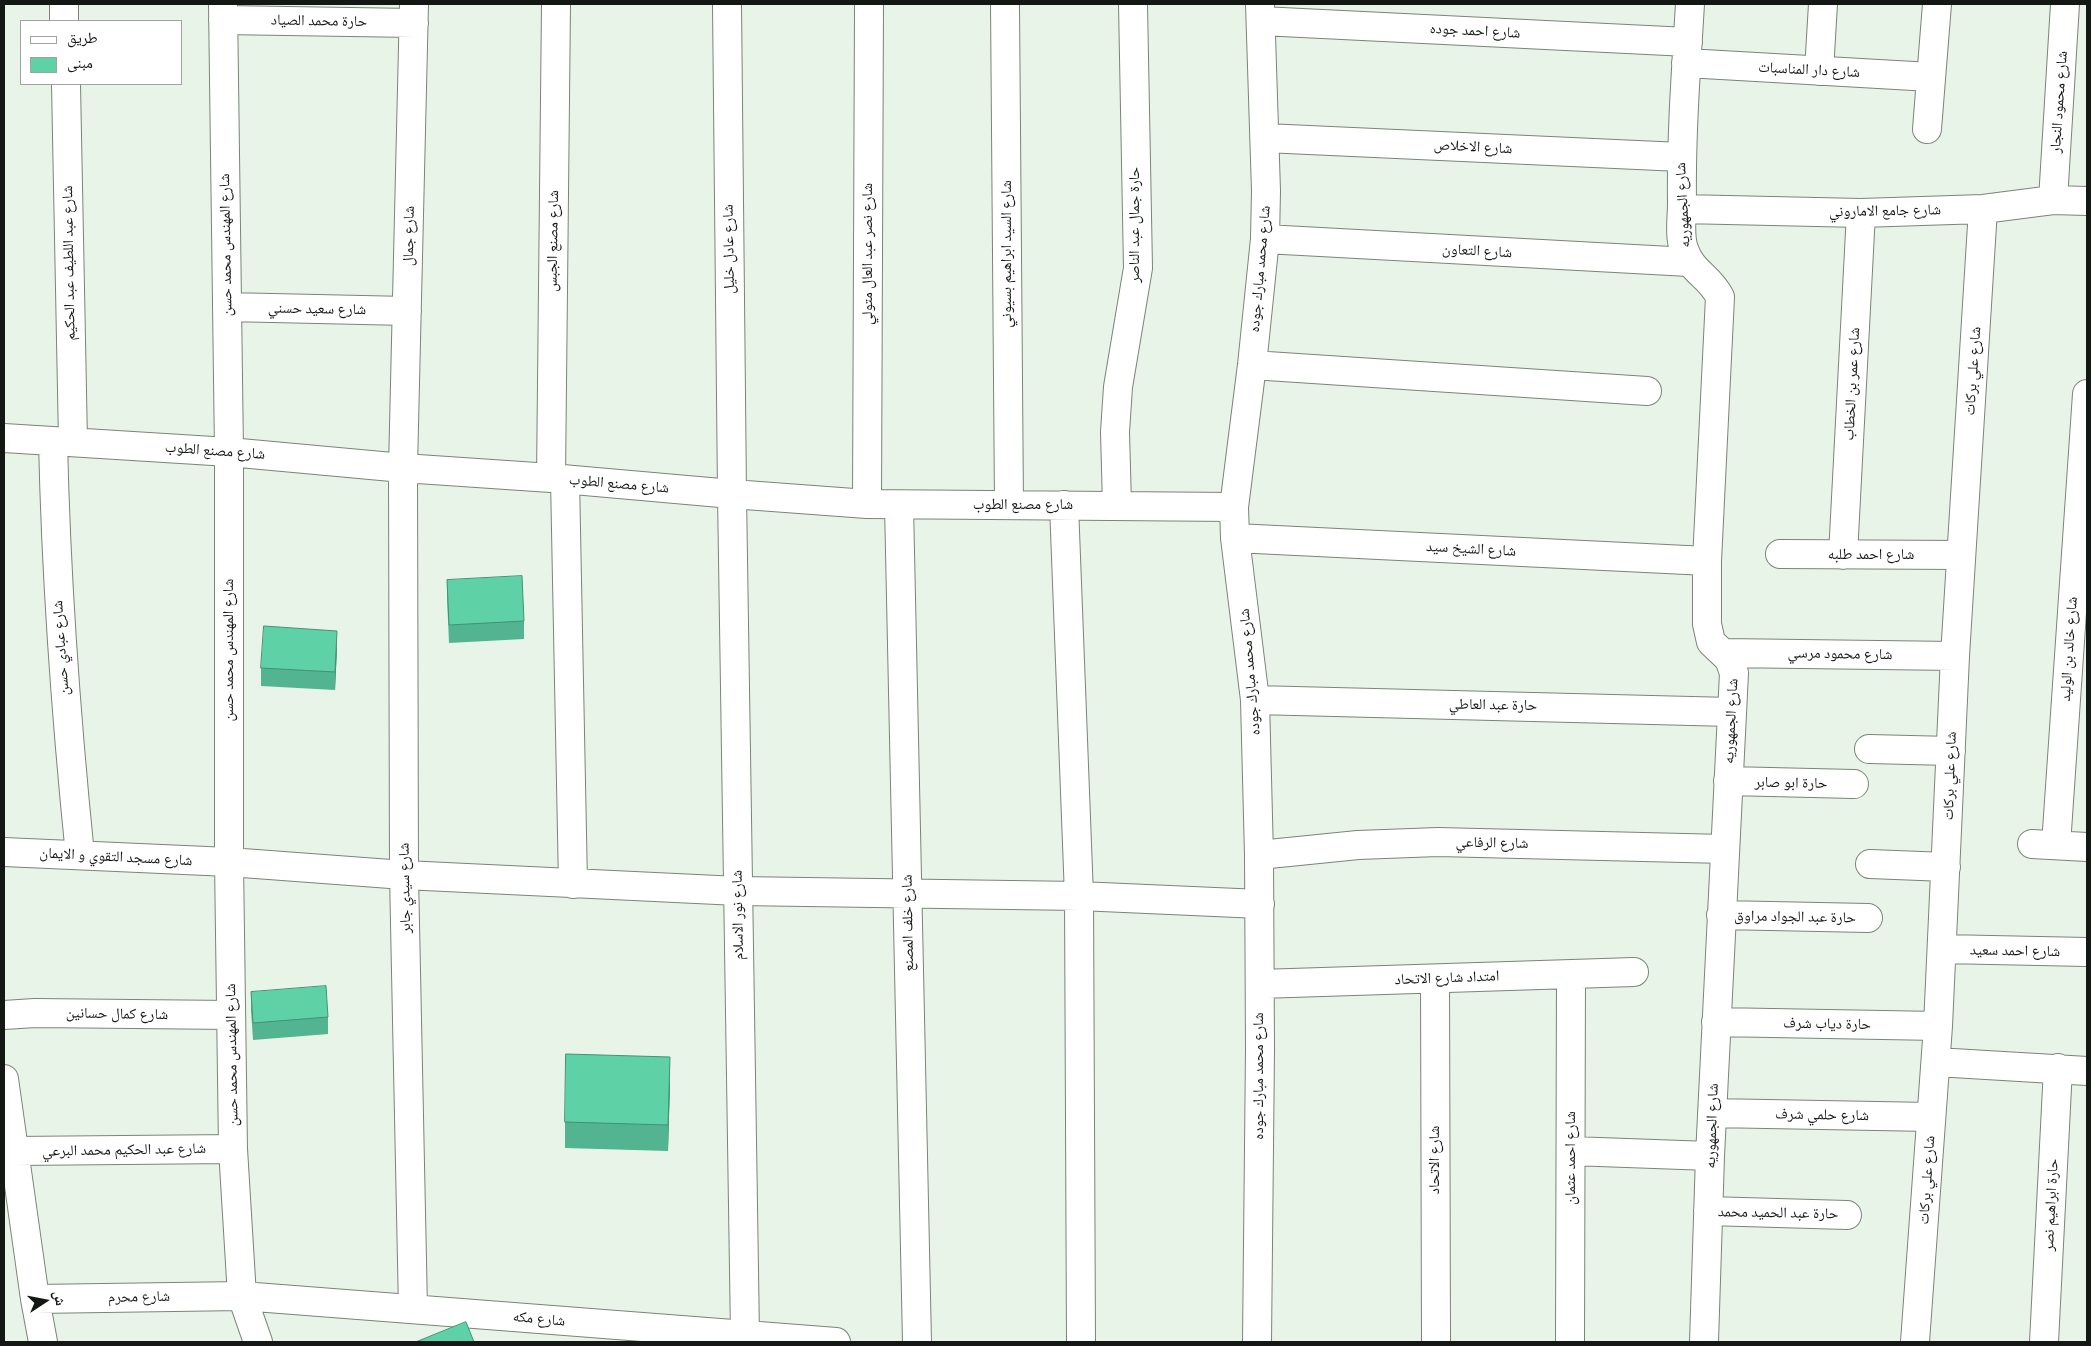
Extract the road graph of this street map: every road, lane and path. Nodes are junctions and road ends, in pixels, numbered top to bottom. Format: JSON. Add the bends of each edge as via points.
{"nodes":[{"id":1,"x":64,"y":4,"type":"edge"},
{"id":2,"x":556,"y":4,"type":"edge"},
{"id":3,"x":727,"y":4,"type":"edge"},
{"id":4,"x":869,"y":4,"type":"edge"},
{"id":5,"x":1005,"y":4,"type":"edge"},
{"id":6,"x":1133,"y":4,"type":"edge"},
{"id":7,"x":1690,"y":4,"type":"edge"},
{"id":8,"x":1823,"y":4,"type":"edge"},
{"id":9,"x":1937,"y":4,"type":"edge"},
{"id":10,"x":2065,"y":4,"type":"edge"},
{"id":11,"x":223,"y":12,"type":"edge"},
{"id":12,"x":1260,"y":12,"type":"edge"},
{"id":13,"x":414,"y":13,"type":"edge"},
{"id":14,"x":64,"y":20,"type":"edge"},
{"id":15,"x":1687,"y":52,"type":"junction"},
{"id":16,"x":1819,"y":71,"type":"junction"},
{"id":17,"x":1931,"y":77,"type":"junction"},
{"id":18,"x":66,"y":85,"type":"edge"},
{"id":19,"x":1927,"y":129,"type":"dead end"},
{"id":20,"x":1265,"y":138,"type":"junction"},
{"id":21,"x":1681,"y":157,"type":"junction"},
{"id":22,"x":2053,"y":200,"type":"junction"},
{"id":23,"x":2087,"y":201,"type":"edge"},
{"id":24,"x":1682,"y":209,"type":"junction"},
{"id":25,"x":1983,"y":209,"type":"junction"},
{"id":26,"x":1861,"y":213,"type":"junction"},
{"id":27,"x":1265,"y":239,"type":"junction"},
{"id":28,"x":1688,"y":262,"type":"junction"},
{"id":29,"x":227,"y":308,"type":"junction"},
{"id":30,"x":407,"y":311,"type":"junction"},
{"id":31,"x":1252,"y":365,"type":"junction"},
{"id":32,"x":1647,"y":390,"type":"dead end"},
{"id":33,"x":2087,"y":394,"type":"edge"},
{"id":34,"x":4,"y":438,"type":"edge"},
{"id":35,"x":63,"y":442,"type":"junction"},
{"id":36,"x":229,"y":452,"type":"junction"},
{"id":37,"x":403,"y":468,"type":"junction"},
{"id":38,"x":558,"y":478,"type":"junction"},
{"id":39,"x":732,"y":494,"type":"junction"},
{"id":40,"x":867,"y":504,"type":"junction"},
{"id":41,"x":899,"y":505,"type":"junction"},
{"id":42,"x":1009,"y":505,"type":"junction"},
{"id":43,"x":1064,"y":505,"type":"junction"},
{"id":44,"x":1117,"y":505,"type":"junction"},
{"id":45,"x":1234,"y":507,"type":"junction"},
{"id":46,"x":1235,"y":538,"type":"junction"},
{"id":47,"x":1780,"y":554,"type":"dead end"},
{"id":48,"x":1843,"y":555,"type":"junction"},
{"id":49,"x":1962,"y":555,"type":"junction"},
{"id":50,"x":1707,"y":561,"type":"junction"},
{"id":51,"x":1724,"y":653,"type":"junction"},
{"id":52,"x":1955,"y":656,"type":"junction"},
{"id":53,"x":1255,"y":700,"type":"junction"},
{"id":54,"x":1731,"y":712,"type":"junction"},
{"id":55,"x":1869,"y":749,"type":"dead end"},
{"id":56,"x":1952,"y":751,"type":"junction"},
{"id":57,"x":1728,"y":781,"type":"junction"},
{"id":58,"x":1854,"y":784,"type":"dead end"},
{"id":59,"x":2087,"y":847,"type":"edge"},
{"id":60,"x":1724,"y":849,"type":"junction"},
{"id":61,"x":4,"y":852,"type":"edge"},
{"id":62,"x":80,"y":855,"type":"junction"},
{"id":63,"x":1259,"y":855,"type":"junction"},
{"id":64,"x":229,"y":862,"type":"junction"},
{"id":65,"x":1870,"y":864,"type":"dead end"},
{"id":66,"x":1946,"y":867,"type":"junction"},
{"id":67,"x":404,"y":875,"type":"junction"},
{"id":68,"x":573,"y":884,"type":"junction"},
{"id":69,"x":738,"y":892,"type":"junction"},
{"id":70,"x":907,"y":892,"type":"junction"},
{"id":71,"x":1079,"y":896,"type":"junction"},
{"id":72,"x":1260,"y":904,"type":"junction"},
{"id":73,"x":1722,"y":916,"type":"junction"},
{"id":74,"x":1868,"y":918,"type":"dead end"},
{"id":75,"x":1943,"y":949,"type":"junction"},
{"id":76,"x":2087,"y":952,"type":"edge"},
{"id":77,"x":1634,"y":972,"type":"dead end"},
{"id":78,"x":1571,"y":975,"type":"junction"},
{"id":79,"x":1435,"y":979,"type":"junction"},
{"id":80,"x":1260,"y":984,"type":"junction"},
{"id":81,"x":4,"y":1015,"type":"edge"},
{"id":82,"x":231,"y":1015,"type":"junction"},
{"id":83,"x":1716,"y":1022,"type":"junction"},
{"id":84,"x":1938,"y":1026,"type":"junction"},
{"id":85,"x":1936,"y":1062,"type":"junction"},
{"id":86,"x":2058,"y":1068,"type":"junction"},
{"id":87,"x":2087,"y":1070,"type":"edge"},
{"id":88,"x":4,"y":1079,"type":"edge"},
{"id":89,"x":1712,"y":1114,"type":"junction"},
{"id":90,"x":1932,"y":1117,"type":"junction"},
{"id":91,"x":233,"y":1148,"type":"junction"},
{"id":92,"x":14,"y":1151,"type":"junction"},
{"id":93,"x":1571,"y":1151,"type":"junction"},
{"id":94,"x":1710,"y":1156,"type":"junction"},
{"id":95,"x":1708,"y":1211,"type":"junction"},
{"id":96,"x":1847,"y":1215,"type":"dead end"},
{"id":97,"x":242,"y":1296,"type":"junction"},
{"id":98,"x":35,"y":1298,"type":"junction"},
{"id":99,"x":413,"y":1309,"type":"junction"},
{"id":100,"x":745,"y":1335,"type":"junction"},
{"id":101,"x":798,"y":1341,"type":"edge"},
{"id":102,"x":43,"y":1342,"type":"edge"},
{"id":103,"x":258,"y":1342,"type":"edge"},
{"id":104,"x":836,"y":1342,"type":"edge"},
{"id":105,"x":917,"y":1342,"type":"edge"},
{"id":106,"x":1081,"y":1342,"type":"edge"},
{"id":107,"x":1257,"y":1342,"type":"edge"},
{"id":108,"x":1436,"y":1342,"type":"edge"},
{"id":109,"x":1570,"y":1342,"type":"edge"},
{"id":110,"x":1704,"y":1342,"type":"edge"},
{"id":111,"x":1915,"y":1342,"type":"edge"},
{"id":112,"x":2044,"y":1342,"type":"edge"}],
"edges":[{"from":1,"to":14,"type":"street"},
{"from":2,"to":38,"type":"street","name":"شارع مصنع الجبس"},
{"from":3,"to":39,"type":"street","name":"شارع عادل خليل"},
{"from":4,"to":40,"type":"street","name":"شارع نصر عبد العال متولي"},
{"from":5,"to":42,"type":"street","name":"شارع السيد ابراهيم بسيوني"},
{"from":6,"to":44,"type":"street","name":"حارة جمال عبد الناصر","via":[[1138,268],[1118,387],[1115,432]]},
{"from":7,"to":15,"type":"street","name":"شارع الجمهوريه"},
{"from":8,"to":16,"type":"street"},
{"from":9,"to":17,"type":"street"},
{"from":10,"to":22,"type":"street","name":"شارع محمود النجار"},
{"from":11,"to":13,"type":"street","name":"حارة محمد الصياد"},
{"from":11,"to":29,"type":"street","name":"شارع المهندس محمد حسن"},
{"from":12,"to":15,"type":"street","name":"شارع احمد جوده"},
{"from":12,"to":20,"type":"street","name":"شارع محمد مبارك جوده"},
{"from":13,"to":30,"type":"street","name":"شارع جمال"},
{"from":15,"to":16,"type":"street","name":"شارع دار المناسبات"},
{"from":15,"to":21,"type":"street","name":"شارع الجمهوريه"},
{"from":16,"to":17,"type":"street","name":"شارع دار المناسبات"},
{"from":17,"to":19,"type":"street"},
{"from":18,"to":35,"type":"street","name":"شارع عبد اللطيف عبد الحكيم"},
{"from":20,"to":21,"type":"street","name":"شارع الاخلاص"},
{"from":20,"to":27,"type":"street","name":"شارع محمد مبارك جوده"},
{"from":21,"to":24,"type":"street","name":"شارع الجمهوريه"},
{"from":22,"to":23,"type":"street","name":"شارع جامع الاماروني"},
{"from":22,"to":25,"type":"street","name":"شارع جامع الاماروني"},
{"from":24,"to":26,"type":"street","name":"شارع جامع الاماروني"},
{"from":24,"to":28,"type":"street","name":"شارع الجمهوريه","via":[[1682,246]]},
{"from":25,"to":26,"type":"street","name":"شارع جامع الاماروني"},
{"from":25,"to":49,"type":"street","name":"شارع علي بركات"},
{"from":26,"to":48,"type":"street","name":"شارع عمر بن الخطاب"},
{"from":27,"to":28,"type":"street","name":"شارع التعاون"},
{"from":27,"to":31,"type":"street","name":"شارع محمد مبارك جوده"},
{"from":28,"to":50,"type":"street","name":"شارع الجمهوريه","via":[[1708,279],[1720,297]]},
{"from":29,"to":30,"type":"street","name":"شارع سعيد حسني"},
{"from":29,"to":36,"type":"street","name":"شارع المهندس محمد حسن"},
{"from":30,"to":37,"type":"street","name":"شارع جمال"},
{"from":31,"to":32,"type":"street"},
{"from":31,"to":45,"type":"street","name":"شارع محمد مبارك جوده"},
{"from":33,"to":59,"type":"street","name":"شارع خالد بن الوليد","via":[[2044,844]]},
{"from":34,"to":35,"type":"street","name":"شارع مصنع الطوب"},
{"from":35,"to":36,"type":"street","name":"شارع مصنع الطوب"},
{"from":35,"to":62,"type":"street","name":"شارع عبادي حسن","via":[[55,544],[60,646]]},
{"from":36,"to":37,"type":"street","name":"شارع مصنع الطوب"},
{"from":36,"to":64,"type":"street","name":"شارع المهندس محمد حسن"},
{"from":37,"to":38,"type":"street","name":"شارع مصنع الطوب"},
{"from":37,"to":67,"type":"street","name":"شارع سيدي جابر"},
{"from":38,"to":39,"type":"street","name":"شارع مصنع الطوب"},
{"from":38,"to":68,"type":"street","name":"شارع مصنع الجبس"},
{"from":39,"to":40,"type":"street","name":"شارع مصنع الطوب"},
{"from":39,"to":69,"type":"street","name":"شارع نور الاسلام"},
{"from":40,"to":41,"type":"street","name":"شارع مصنع الطوب"},
{"from":41,"to":42,"type":"street","name":"شارع مصنع الطوب"},
{"from":41,"to":70,"type":"street","name":"شارع خلف المصنع"},
{"from":42,"to":43,"type":"street","name":"شارع مصنع الطوب"},
{"from":43,"to":44,"type":"street","name":"شارع مصنع الطوب"},
{"from":43,"to":71,"type":"street"},
{"from":44,"to":45,"type":"street","name":"شارع مصنع الطوب"},
{"from":45,"to":46,"type":"street","name":"شارع محمد مبارك جوده"},
{"from":46,"to":50,"type":"street","name":"شارع الشيخ سيد"},
{"from":46,"to":53,"type":"street","name":"شارع محمد مبارك جوده"},
{"from":47,"to":48,"type":"street","name":"شارع احمد طلبه"},
{"from":48,"to":49,"type":"street","name":"شارع احمد طلبه"},
{"from":49,"to":52,"type":"street","name":"شارع علي بركات"},
{"from":50,"to":51,"type":"street","name":"شارع الجمهوريه","via":[[1708,633],[1711,642]]},
{"from":51,"to":52,"type":"street","name":"شارع محمود مرسي"},
{"from":51,"to":54,"type":"street","name":"شارع الجمهوريه","via":[[1734,673]]},
{"from":52,"to":56,"type":"street","name":"شارع علي بركات"},
{"from":53,"to":54,"type":"street","name":"حارة عبد العاطي"},
{"from":53,"to":63,"type":"street","name":"شارع محمد مبارك جوده"},
{"from":54,"to":57,"type":"street","name":"شارع الجمهوريه"},
{"from":55,"to":56,"type":"street"},
{"from":56,"to":66,"type":"street","name":"شارع علي بركات"},
{"from":57,"to":58,"type":"street","name":"حارة ابو صابر"},
{"from":57,"to":60,"type":"street","name":"شارع الجمهوريه"},
{"from":60,"to":63,"type":"street","name":"شارع الرفاعي","via":[[1438,842],[1358,845]]},
{"from":60,"to":73,"type":"street","name":"شارع الجمهوريه"},
{"from":61,"to":62,"type":"street","name":"شارع مسجد التقوي و الايمان"},
{"from":62,"to":64,"type":"street","name":"شارع مسجد التقوي و الايمان"},
{"from":63,"to":72,"type":"street","name":"شارع محمد مبارك جوده"},
{"from":64,"to":67,"type":"street","name":"شارع مسجد التقوي و الايمان"},
{"from":64,"to":82,"type":"street","name":"شارع المهندس محمد حسن"},
{"from":65,"to":66,"type":"street"},
{"from":66,"to":75,"type":"street","name":"شارع علي بركات"},
{"from":67,"to":68,"type":"street","name":"شارع مسجد التقوي و الايمان"},
{"from":67,"to":99,"type":"street","name":"شارع سيدي جابر"},
{"from":68,"to":69,"type":"street","name":"شارع مسجد التقوي و الايمان"},
{"from":69,"to":70,"type":"street","name":"شارع مسجد التقوي و الايمان"},
{"from":69,"to":100,"type":"street","name":"شارع نور الاسلام"},
{"from":70,"to":71,"type":"street","name":"شارع مسجد التقوي و الايمان"},
{"from":70,"to":105,"type":"street","name":"شارع خلف المصنع"},
{"from":71,"to":72,"type":"street","name":"شارع مسجد التقوي و الايمان"},
{"from":71,"to":106,"type":"street"},
{"from":72,"to":80,"type":"street","name":"شارع محمد مبارك جوده"},
{"from":73,"to":74,"type":"street","name":"حارة عبد الجواد مراوق"},
{"from":73,"to":83,"type":"street","name":"شارع الجمهوريه"},
{"from":75,"to":76,"type":"street","name":"شارع احمد سعيد"},
{"from":75,"to":84,"type":"street","name":"شارع علي بركات"},
{"from":77,"to":78,"type":"street","name":"امتداد شارع الاتحاد"},
{"from":78,"to":79,"type":"street","name":"امتداد شارع الاتحاد"},
{"from":78,"to":93,"type":"street","name":"شارع احمد عثمان"},
{"from":79,"to":80,"type":"street","name":"امتداد شارع الاتحاد"},
{"from":79,"to":108,"type":"street","name":"شارع الاتحاد"},
{"from":80,"to":107,"type":"street","name":"شارع محمد مبارك جوده"},
{"from":81,"to":82,"type":"street","name":"شارع كمال حسانين"},
{"from":82,"to":91,"type":"street","name":"شارع المهندس محمد حسن"},
{"from":83,"to":84,"type":"street","name":"حارة دياب شرف"},
{"from":83,"to":89,"type":"street","name":"شارع الجمهوريه"},
{"from":84,"to":85,"type":"street","name":"شارع علي بركات"},
{"from":85,"to":86,"type":"street"},
{"from":85,"to":90,"type":"street","name":"شارع علي بركات"},
{"from":86,"to":87,"type":"street"},
{"from":86,"to":112,"type":"street","name":"حارة ابراهيم نصر"},
{"from":88,"to":92,"type":"street"},
{"from":89,"to":90,"type":"street","name":"شارع حلمي شرف"},
{"from":89,"to":94,"type":"street","name":"شارع الجمهوريه"},
{"from":90,"to":111,"type":"street","name":"شارع علي بركات"},
{"from":91,"to":92,"type":"street","name":"شارع عبد الحكيم محمد البرعي"},
{"from":91,"to":97,"type":"street","name":"شارع المهندس محمد حسن"},
{"from":92,"to":98,"type":"street"},
{"from":93,"to":94,"type":"street"},
{"from":93,"to":109,"type":"street","name":"شارع احمد عثمان"},
{"from":94,"to":95,"type":"street","name":"شارع الجمهوريه"},
{"from":95,"to":96,"type":"street","name":"حارة عبد الحميد محمد"},
{"from":95,"to":110,"type":"street","name":"شارع الجمهوريه"},
{"from":97,"to":98,"type":"street","name":"شارع محرم"},
{"from":97,"to":99,"type":"street","name":"شارع مكه"},
{"from":97,"to":103,"type":"street","name":"شارع المهندس محمد حسن"},
{"from":98,"to":102,"type":"street"},
{"from":99,"to":100,"type":"street","name":"شارع مكه"},
{"from":100,"to":101,"type":"street","name":"شارع مكه"},
{"from":101,"to":104,"type":"street","name":"شارع مكه"}]}
